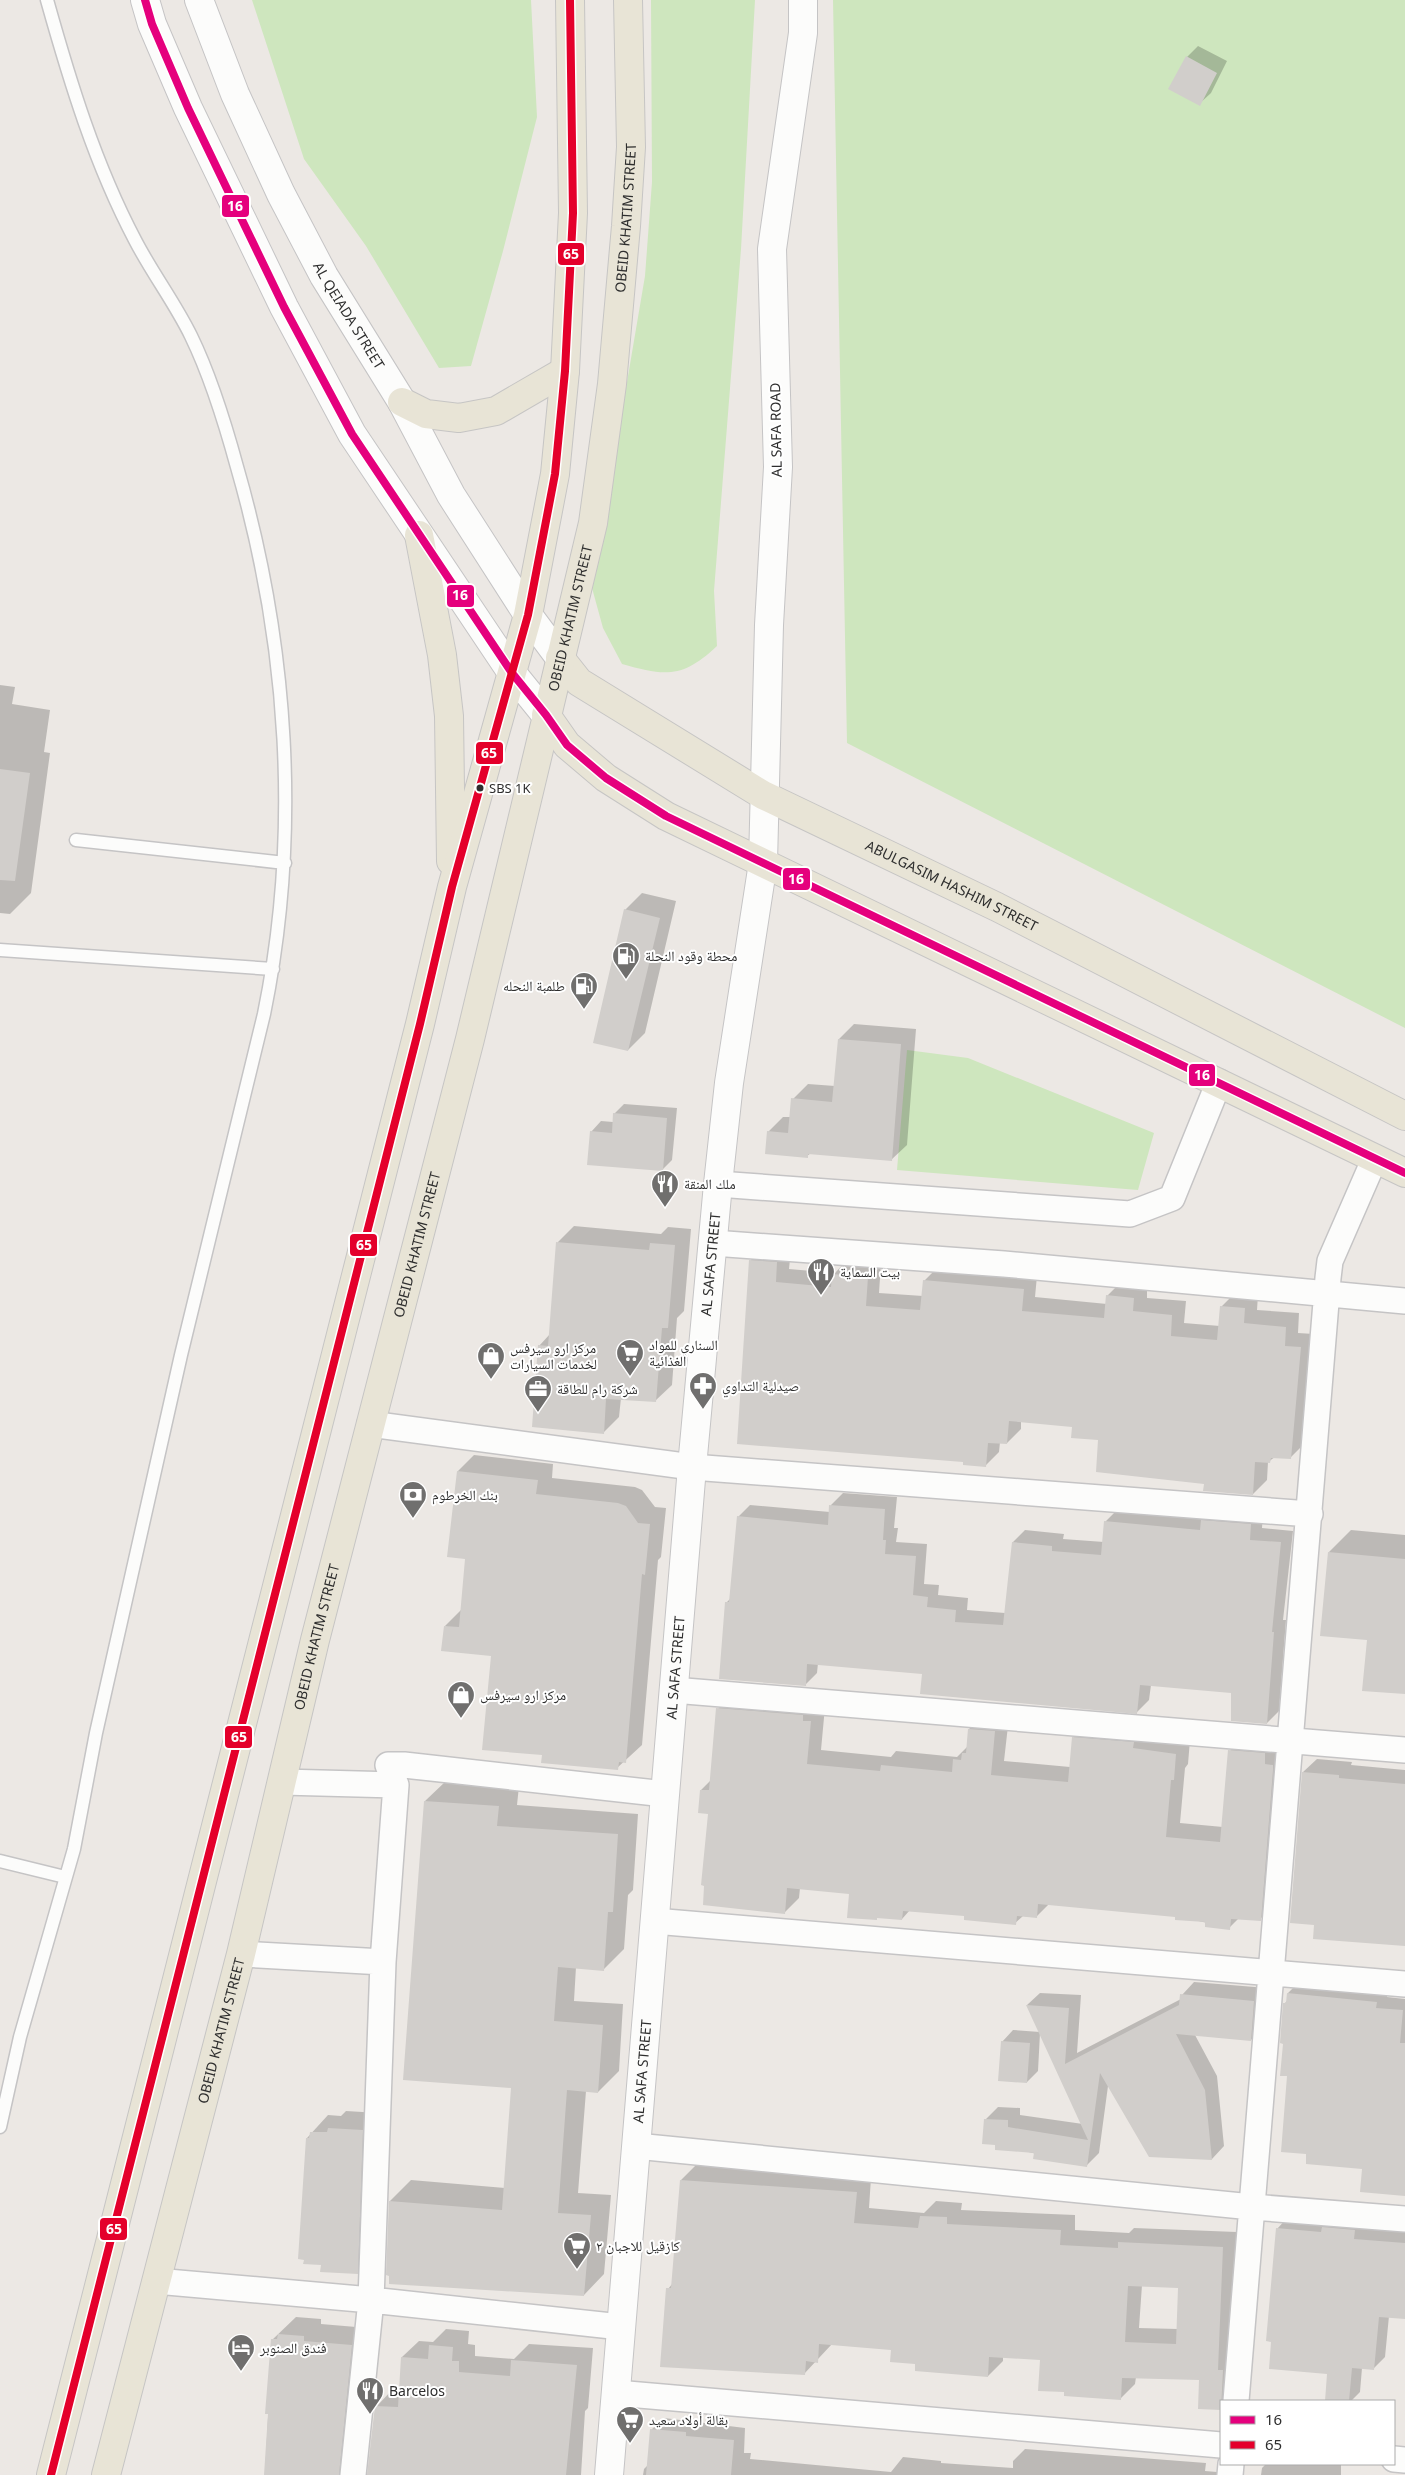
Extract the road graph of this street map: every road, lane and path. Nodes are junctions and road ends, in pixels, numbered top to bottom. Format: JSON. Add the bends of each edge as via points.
{"nodes":[{"id":1,"x":47,"y":0,"type":"edge"},
{"id":2,"x":145,"y":0,"type":"edge"},
{"id":3,"x":199,"y":0,"type":"edge"},
{"id":4,"x":570,"y":0,"type":"edge"},
{"id":5,"x":628,"y":0,"type":"edge"},
{"id":6,"x":803,"y":0,"type":"edge"},
{"id":7,"x":565,"y":371,"type":"junction"},
{"id":8,"x":402,"y":402,"type":"junction"},
{"id":9,"x":419,"y":535,"type":"junction"},
{"id":10,"x":528,"y":615,"type":"junction"},
{"id":11,"x":560,"y":658,"type":"junction"},
{"id":12,"x":512,"y":673,"type":"junction"},
{"id":13,"x":546,"y":715,"type":"junction"},
{"id":14,"x":763,"y":795,"type":"junction"},
{"id":15,"x":76,"y":840,"type":"dead end"},
{"id":16,"x":285,"y":863,"type":"junction"},
{"id":17,"x":763,"y":863,"type":"junction"},
{"id":18,"x":452,"y":887,"type":"junction"},
{"id":19,"x":0,"y":950,"type":"edge"},
{"id":20,"x":273,"y":969,"type":"junction"},
{"id":21,"x":1219,"y":1082,"type":"junction"},
{"id":22,"x":1405,"y":1116,"type":"edge"},
{"id":23,"x":1374,"y":1158,"type":"junction"},
{"id":24,"x":1405,"y":1173,"type":"edge"},
{"id":25,"x":718,"y":1184,"type":"junction"},
{"id":26,"x":714,"y":1243,"type":"junction"},
{"id":27,"x":1328,"y":1294,"type":"junction"},
{"id":28,"x":1405,"y":1301,"type":"edge"},
{"id":29,"x":370,"y":1424,"type":"junction"},
{"id":30,"x":692,"y":1467,"type":"junction"},
{"id":31,"x":1310,"y":1514,"type":"junction"},
{"id":32,"x":673,"y":1690,"type":"junction"},
{"id":33,"x":1291,"y":1740,"type":"junction"},
{"id":34,"x":1405,"y":1750,"type":"edge"},
{"id":35,"x":282,"y":1782,"type":"junction"},
{"id":36,"x":396,"y":1785,"type":"junction"},
{"id":37,"x":665,"y":1794,"type":"junction"},
{"id":38,"x":0,"y":1861,"type":"edge"},
{"id":39,"x":65,"y":1877,"type":"junction"},
{"id":40,"x":654,"y":1921,"type":"junction"},
{"id":41,"x":240,"y":1954,"type":"junction"},
{"id":42,"x":383,"y":1962,"type":"junction"},
{"id":43,"x":1272,"y":1972,"type":"junction"},
{"id":44,"x":1405,"y":1984,"type":"edge"},
{"id":45,"x":0,"y":2127,"type":"edge"},
{"id":46,"x":636,"y":2146,"type":"junction"},
{"id":47,"x":1252,"y":2207,"type":"junction"},
{"id":48,"x":1405,"y":2219,"type":"edge"},
{"id":49,"x":156,"y":2281,"type":"junction"},
{"id":50,"x":371,"y":2300,"type":"junction"},
{"id":51,"x":621,"y":2327,"type":"junction"},
{"id":52,"x":616,"y":2393,"type":"junction"},
{"id":53,"x":1236,"y":2400,"type":"edge"},
{"id":54,"x":1220,"y":2445,"type":"edge"},
{"id":55,"x":51,"y":2475,"type":"edge"},
{"id":56,"x":106,"y":2475,"type":"edge"},
{"id":57,"x":353,"y":2475,"type":"edge"},
{"id":58,"x":609,"y":2475,"type":"edge"}],
"edges":[{"from":1,"to":16,"type":"lane","via":[[84,122],[134,240],[191,336],[228,435],[243,488],[267,594],[281,702]]},
{"from":2,"to":9,"type":"street","via":[[188,108],[284,307],[352,434]]},
{"from":3,"to":8,"type":"street","name":"AL QEIADA STREET","via":[[235,94],[281,194],[324,276]]},
{"from":4,"to":7,"type":"main road","via":[[573,213]]},
{"from":5,"to":11,"type":"main road","name":"OBEID KHATIM STREET","via":[[630,147],[612,384],[593,524]]},
{"from":6,"to":14,"type":"street","name":"AL SAFA ROAD","via":[[803,33],[772,249],[778,467],[768,625]]},
{"from":7,"to":8,"type":"main road","via":[[496,411],[459,418],[426,414]]},
{"from":7,"to":10,"type":"main road","via":[[555,474]]},
{"from":8,"to":10,"type":"street","name":"AL QEIADA STREET","via":[[451,495]]},
{"from":9,"to":12,"type":"street"},
{"from":9,"to":18,"type":"main road","via":[[442,655],[449,716]]},
{"from":10,"to":11,"type":"street","name":"ABULGASIM HASHIM STREET"},
{"from":10,"to":12,"type":"main road"},
{"from":11,"to":13,"type":"main road","name":"OBEID KHATIM STREET"},
{"from":11,"to":14,"type":"main road","name":"ABULGASIM HASHIM STREET","via":[[579,682]]},
{"from":12,"to":13,"type":"street"},
{"from":12,"to":18,"type":"main road"},
{"from":13,"to":17,"type":"main road","via":[[567,745],[606,778],[666,816]]},
{"from":13,"to":29,"type":"main road","name":"OBEID KHATIM STREET","via":[[473,1023]]},
{"from":14,"to":17,"type":"street","name":"AL SAFA ROAD"},
{"from":14,"to":22,"type":"main road","name":"ABULGASIM HASHIM STREET","via":[[997,907]]},
{"from":15,"to":16,"type":"lane"},
{"from":16,"to":20,"type":"lane"},
{"from":17,"to":21,"type":"main road"},
{"from":17,"to":25,"type":"street","name":"AL SAFA STREET","via":[[729,1083]]},
{"from":18,"to":55,"type":"main road","via":[[418,1034]]},
{"from":19,"to":20,"type":"lane"},
{"from":20,"to":39,"type":"lane","via":[[181,1355],[96,1732],[74,1849]]},
{"from":21,"to":23,"type":"main road"},
{"from":21,"to":25,"type":"street","via":[[1172,1198],[1130,1214]]},
{"from":23,"to":24,"type":"main road"},
{"from":23,"to":27,"type":"street","via":[[1330,1261]]},
{"from":25,"to":26,"type":"street","name":"AL SAFA STREET"},
{"from":26,"to":27,"type":"street","via":[[1004,1264]]},
{"from":26,"to":30,"type":"street","name":"AL SAFA STREET"},
{"from":27,"to":28,"type":"street"},
{"from":27,"to":31,"type":"street"},
{"from":29,"to":30,"type":"street"},
{"from":29,"to":35,"type":"main road","name":"OBEID KHATIM STREET"},
{"from":30,"to":31,"type":"street"},
{"from":30,"to":32,"type":"street","name":"AL SAFA STREET"},
{"from":31,"to":33,"type":"street"},
{"from":32,"to":33,"type":"street"},
{"from":32,"to":37,"type":"street","name":"AL SAFA STREET"},
{"from":33,"to":34,"type":"street"},
{"from":33,"to":43,"type":"street"},
{"from":35,"to":36,"type":"street"},
{"from":35,"to":41,"type":"main road","name":"OBEID KHATIM STREET"},
{"from":36,"to":37,"type":"street","via":[[388,1765],[451,1768]]},
{"from":36,"to":42,"type":"street"},
{"from":37,"to":40,"type":"street","name":"AL SAFA STREET"},
{"from":38,"to":39,"type":"lane"},
{"from":39,"to":45,"type":"lane","via":[[20,2037]]},
{"from":40,"to":43,"type":"street"},
{"from":40,"to":46,"type":"street","name":"AL SAFA STREET"},
{"from":41,"to":42,"type":"street"},
{"from":41,"to":49,"type":"main road","name":"OBEID KHATIM STREET"},
{"from":42,"to":50,"type":"street"},
{"from":43,"to":44,"type":"street"},
{"from":43,"to":47,"type":"street"},
{"from":46,"to":47,"type":"street"},
{"from":46,"to":51,"type":"street","name":"AL SAFA STREET"},
{"from":47,"to":48,"type":"street"},
{"from":47,"to":53,"type":"street"},
{"from":49,"to":50,"type":"street"},
{"from":49,"to":56,"type":"main road","name":"OBEID KHATIM STREET"},
{"from":50,"to":51,"type":"street"},
{"from":50,"to":57,"type":"street"},
{"from":51,"to":52,"type":"street","name":"AL SAFA STREET"},
{"from":52,"to":54,"type":"street"},
{"from":52,"to":58,"type":"street","name":"AL SAFA STREET"}]}
